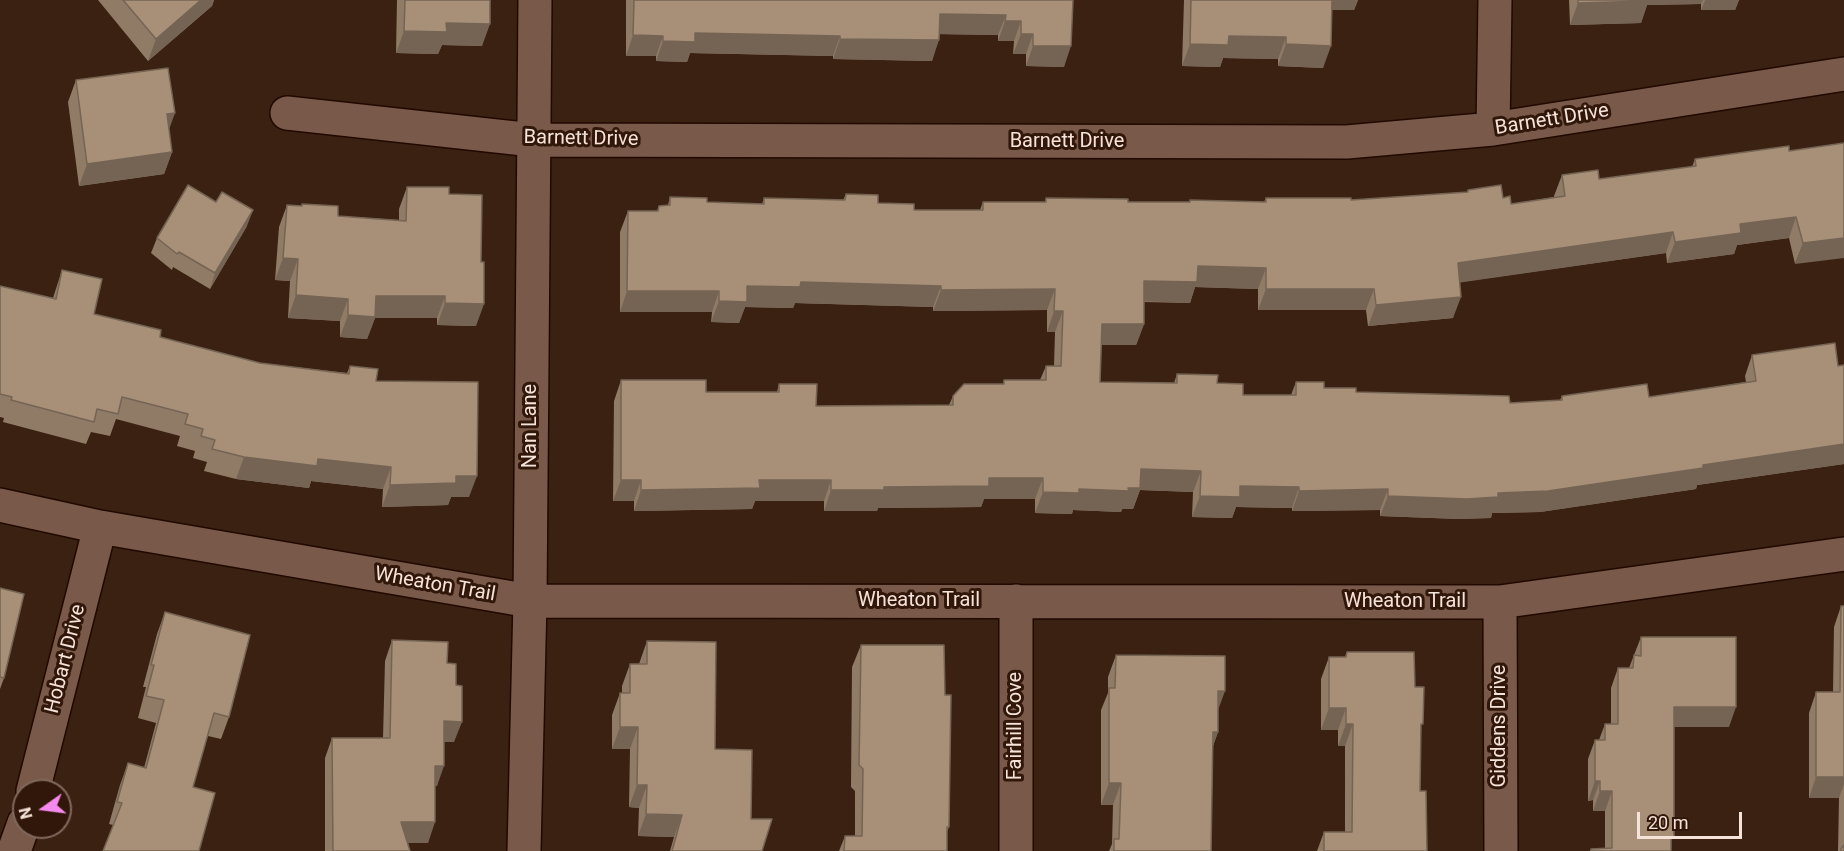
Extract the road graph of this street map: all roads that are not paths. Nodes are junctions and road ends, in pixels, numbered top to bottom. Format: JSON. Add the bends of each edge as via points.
{"nodes":[{"id":1,"x":535,"y":0,"type":"edge"},
{"id":2,"x":1495,"y":0,"type":"edge"},
{"id":3,"x":1844,"y":74,"type":"edge"},
{"id":4,"x":287,"y":113,"type":"dead end"},
{"id":5,"x":1493,"y":129,"type":"junction"},
{"id":6,"x":533,"y":140,"type":"junction"},
{"id":7,"x":0,"y":506,"type":"edge"},
{"id":8,"x":100,"y":527,"type":"junction"},
{"id":9,"x":1844,"y":554,"type":"edge"},
{"id":10,"x":530,"y":601,"type":"junction"},
{"id":11,"x":1016,"y":601,"type":"junction"},
{"id":12,"x":1500,"y":602,"type":"junction"},
{"id":13,"x":36,"y":779,"type":"edge"},
{"id":14,"x":524,"y":851,"type":"edge"},
{"id":15,"x":1016,"y":851,"type":"edge"},
{"id":16,"x":1501,"y":851,"type":"edge"}],
"edges":[{"from":1,"to":6,"type":"street","name":"Nan Lane"},
{"from":2,"to":5,"type":"street"},
{"from":3,"to":5,"type":"street","name":"Barnett Drive"},
{"from":4,"to":6,"type":"street","name":"Barnett Drive"},
{"from":5,"to":6,"type":"street","name":"Barnett Drive","via":[[1347,142]]},
{"from":6,"to":10,"type":"street","name":"Nan Lane"},
{"from":7,"to":8,"type":"street","name":"Wheaton Trail"},
{"from":8,"to":10,"type":"street","name":"Wheaton Trail"},
{"from":8,"to":13,"type":"street","name":"Hobart Drive"},
{"from":9,"to":12,"type":"street","name":"Wheaton Trail"},
{"from":10,"to":11,"type":"street","name":"Wheaton Trail"},
{"from":10,"to":14,"type":"street","name":"Nan Lane"},
{"from":11,"to":12,"type":"street","name":"Wheaton Trail"},
{"from":11,"to":15,"type":"street","name":"Fairhill Cove"},
{"from":12,"to":16,"type":"street","name":"Giddens Drive"}]}
